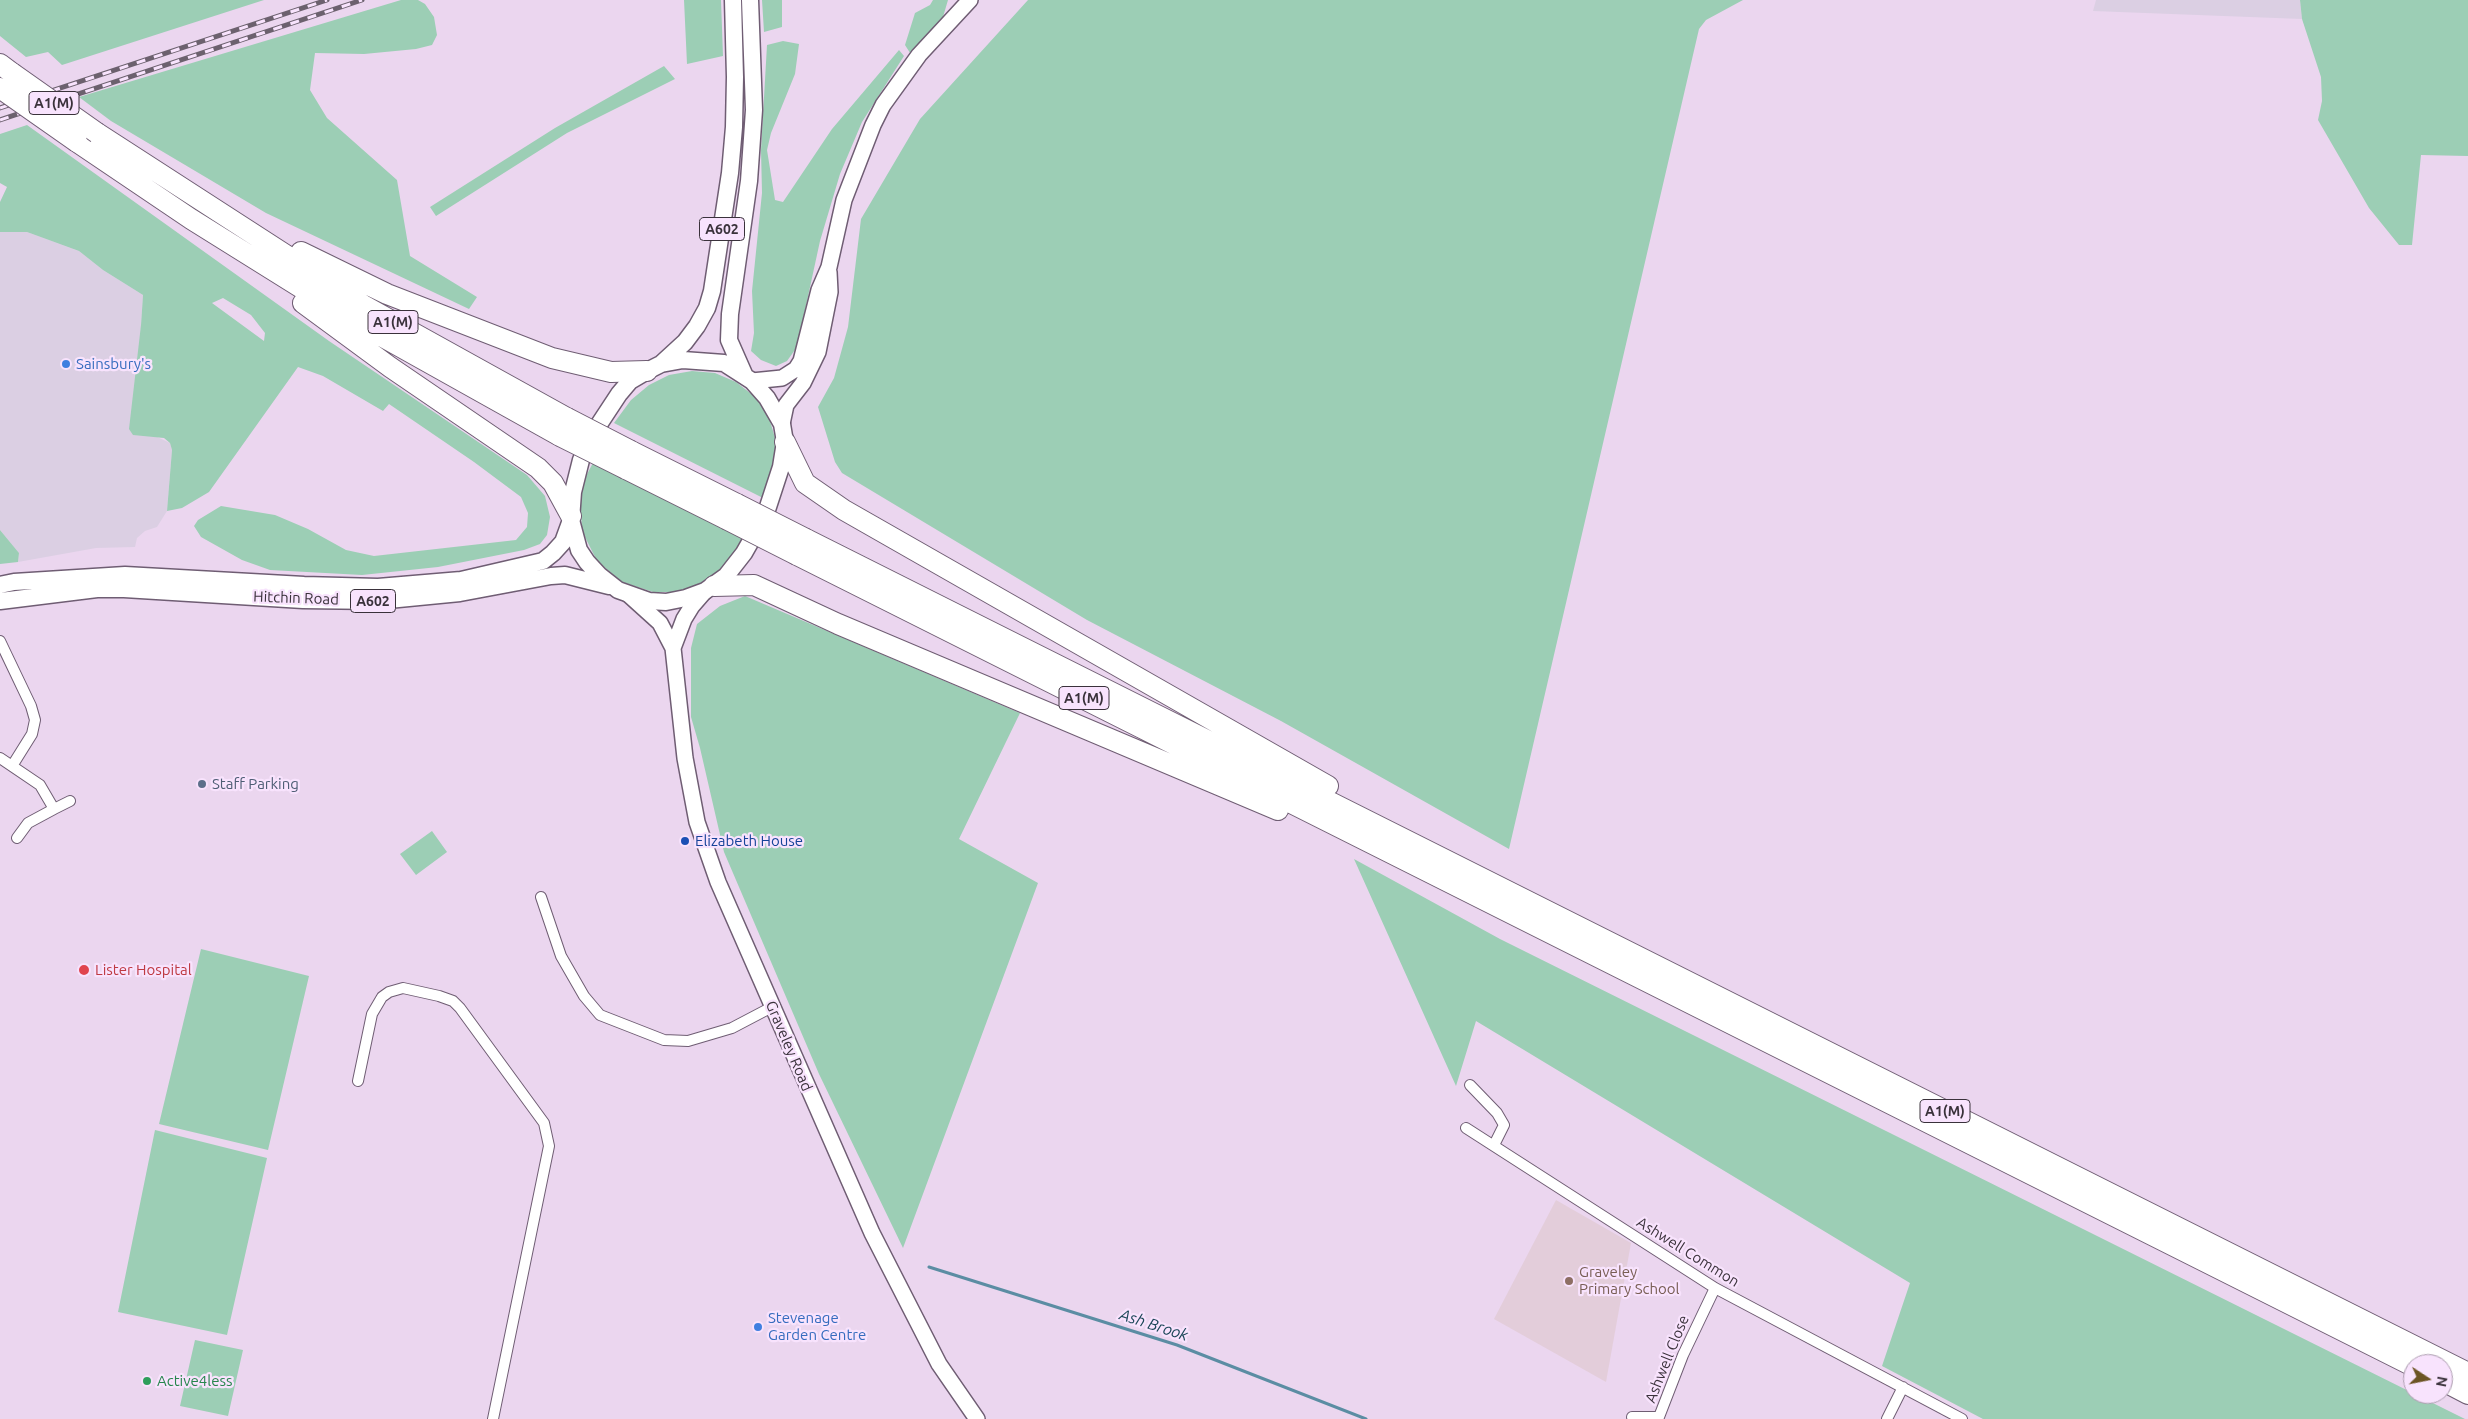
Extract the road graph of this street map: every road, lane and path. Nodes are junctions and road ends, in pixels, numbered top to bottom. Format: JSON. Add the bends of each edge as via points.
{"nodes":[{"id":1,"x":732,"y":0,"type":"edge"},
{"id":2,"x":750,"y":0,"type":"edge"},
{"id":3,"x":970,"y":0,"type":"edge"},
{"id":4,"x":4,"y":75,"type":"edge"},
{"id":5,"x":224,"y":216,"type":"junction"},
{"id":6,"x":240,"y":250,"type":"junction"},
{"id":7,"x":829,"y":267,"type":"junction"},
{"id":8,"x":654,"y":367,"type":"junction"},
{"id":9,"x":748,"y":377,"type":"junction"},
{"id":10,"x":564,"y":427,"type":"junction"},
{"id":11,"x":783,"y":433,"type":"junction"},
{"id":12,"x":571,"y":518,"type":"junction"},
{"id":13,"x":802,"y":547,"type":"junction"},
{"id":14,"x":0,"y":585,"type":"edge"},
{"id":15,"x":709,"y":588,"type":"junction"},
{"id":16,"x":623,"y":592,"type":"junction"},
{"id":17,"x":0,"y":601,"type":"edge"},
{"id":18,"x":0,"y":641,"type":"edge"},
{"id":19,"x":672,"y":648,"type":"junction"},
{"id":20,"x":0,"y":758,"type":"edge"},
{"id":21,"x":12,"y":766,"type":"junction"},
{"id":22,"x":70,"y":801,"type":"dead end"},
{"id":23,"x":54,"y":809,"type":"junction"},
{"id":24,"x":17,"y":838,"type":"dead end"},
{"id":25,"x":1370,"y":843,"type":"junction"},
{"id":26,"x":1423,"y":847,"type":"junction"},
{"id":27,"x":541,"y":897,"type":"dead end"},
{"id":28,"x":772,"y":1007,"type":"junction"},
{"id":29,"x":358,"y":1081,"type":"dead end"},
{"id":30,"x":1470,"y":1085,"type":"dead end"},
{"id":31,"x":1466,"y":1128,"type":"dead end"},
{"id":32,"x":1494,"y":1145,"type":"junction"},
{"id":33,"x":1715,"y":1288,"type":"junction"},
{"id":34,"x":2403,"y":1361,"type":"edge"},
{"id":35,"x":2468,"y":1374,"type":"edge"},
{"id":36,"x":2453,"y":1386,"type":"edge"},
{"id":37,"x":1903,"y":1387,"type":"junction"},
{"id":38,"x":2468,"y":1394,"type":"edge"},
{"id":39,"x":1632,"y":1417,"type":"dead end"},
{"id":40,"x":492,"y":1419,"type":"edge"},
{"id":41,"x":977,"y":1419,"type":"edge"},
{"id":42,"x":1887,"y":1419,"type":"edge"},
{"id":43,"x":1962,"y":1419,"type":"edge"}],
"edges":[{"from":1,"to":8,"type":"main road","number":"A602","via":[[735,77],[730,173],[712,291],[707,308],[685,342]]},
{"from":2,"to":9,"type":"main road","number":"A602","via":[[754,110],[749,180],[730,323],[730,347]]},
{"from":3,"to":7,"type":"main road","via":[[919,55],[876,118],[844,200]]},
{"from":4,"to":5,"type":"highway","number":"A1(M)","bridge":true},
{"from":4,"to":6,"type":"highway","number":"A1(M)","bridge":true,"via":[[77,142]]},
{"from":5,"to":8,"type":"highway","via":[[387,294],[552,358],[610,372]]},
{"from":5,"to":10,"type":"highway","number":"A1(M)"},
{"from":6,"to":10,"type":"highway","number":"A1(M)","via":[[356,322]]},
{"from":6,"to":12,"type":"highway","via":[[298,299],[390,367],[538,468],[553,483]]},
{"from":7,"to":9,"type":"main road","via":[[819,290],[805,351],[796,369],[776,380]]},
{"from":7,"to":11,"type":"main road","via":[[830,292],[818,352],[803,382],[786,405]]},
{"from":8,"to":9,"type":"main road","via":[[683,360],[713,361],[724,363]]},
{"from":8,"to":12,"type":"main road","via":[[630,381],[590,438],[576,475]]},
{"from":9,"to":11,"type":"main road","via":[[767,398]]},
{"from":10,"to":13,"type":"highway","number":"A1(M)","bridge":true},
{"from":11,"to":15,"type":"main road","via":[[776,486],[765,516],[738,562]]},
{"from":11,"to":26,"type":"highway","via":[[805,483],[884,534],[1260,746]]},
{"from":12,"to":14,"type":"main road","name":"Hitchin Road","number":"A602","via":[[562,542],[543,561],[461,580],[368,587],[125,575]]},
{"from":12,"to":16,"type":"main road","via":[[579,550],[587,562]]},
{"from":13,"to":25,"type":"highway","number":"A1(M)"},
{"from":13,"to":26,"type":"highway","number":"A1(M)"},
{"from":15,"to":16,"type":"main road","name":"Hitchin Road","via":[[666,602],[650,601]]},
{"from":15,"to":19,"type":"main road","name":"Graveley Road","via":[[692,606]]},
{"from":15,"to":25,"type":"highway","number":"A1(M)","via":[[754,586],[1230,791]]},
{"from":16,"to":17,"type":"main road","name":"Hitchin Road","number":"A602","via":[[565,575],[460,593],[378,601],[303,600],[124,589],[96,589]]},
{"from":16,"to":19,"type":"main road","name":"Graveley Road","via":[[660,623]]},
{"from":18,"to":21,"type":"street","via":[[35,720],[32,734]]},
{"from":19,"to":28,"type":"main road","name":"Graveley Road","via":[[685,758],[698,822],[718,882]]},
{"from":20,"to":21,"type":"street"},
{"from":21,"to":23,"type":"street","via":[[45,790]]},
{"from":22,"to":23,"type":"street"},
{"from":23,"to":24,"type":"street","via":[[28,822]]},
{"from":25,"to":34,"type":"highway","number":"A1(M)"},
{"from":26,"to":35,"type":"highway","number":"A1(M)"},
{"from":27,"to":28,"type":"street","via":[[561,956],[584,996],[600,1015],[664,1040],[688,1041],[732,1028]]},
{"from":28,"to":41,"type":"main road","name":"Graveley Road","via":[[872,1233],[916,1323],[939,1364]]},
{"from":29,"to":40,"type":"street","via":[[372,1014],[382,997],[403,988],[440,996],[460,1008],[544,1123],[549,1146]]},
{"from":30,"to":32,"type":"street","via":[[1504,1125]]},
{"from":31,"to":32,"type":"street","name":"Ashwell Common"},
{"from":32,"to":33,"type":"street","name":"Ashwell Common"},
{"from":33,"to":37,"type":"street","name":"Ashwell Common"},
{"from":33,"to":39,"type":"street","name":"Ashwell Close","via":[[1683,1355],[1659,1417]]},
{"from":36,"to":38,"type":"highway"},
{"from":37,"to":42,"type":"street"},
{"from":37,"to":43,"type":"street","name":"Ashwell Common"}]}
